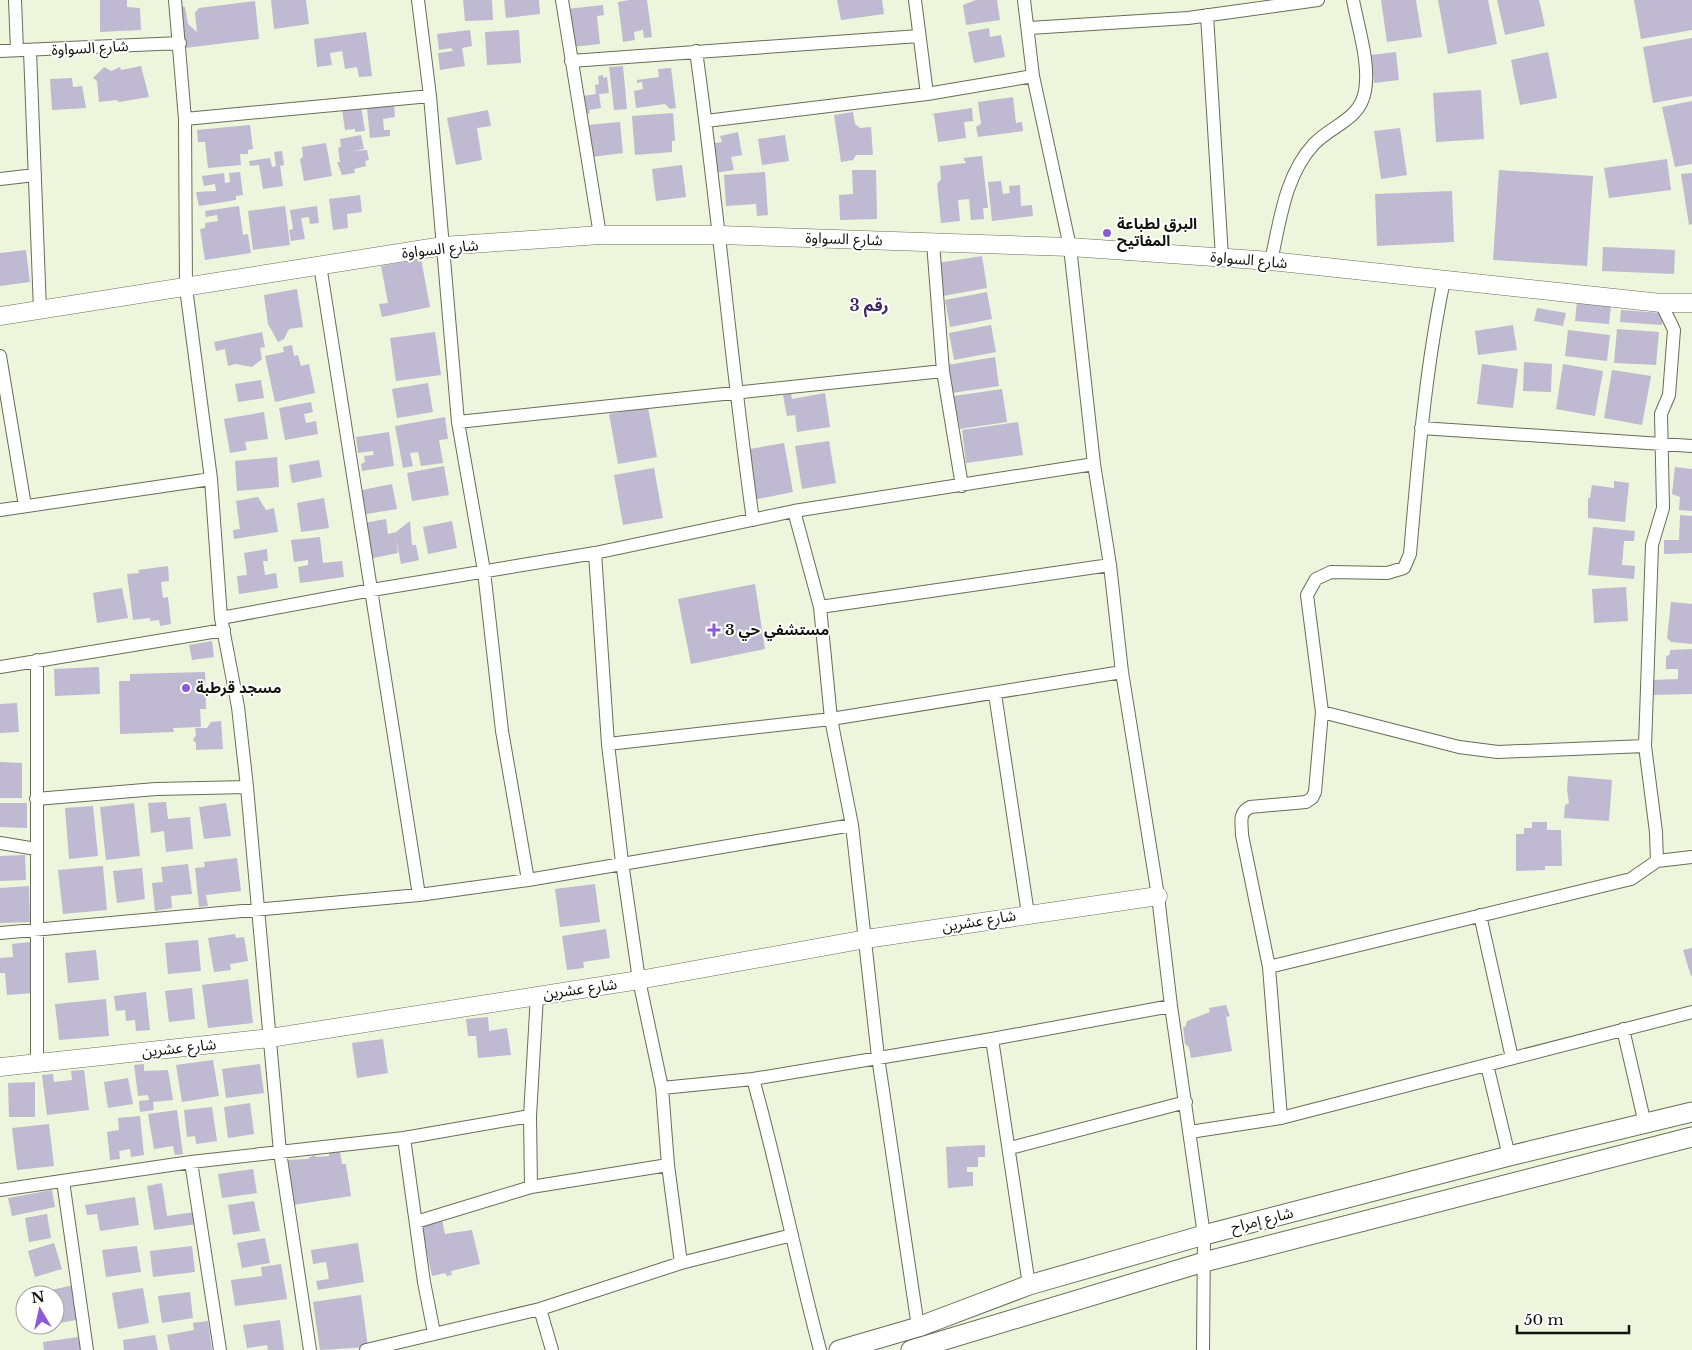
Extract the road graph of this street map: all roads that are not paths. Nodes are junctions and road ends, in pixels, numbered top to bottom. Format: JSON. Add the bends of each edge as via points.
{"nodes":[{"id":1,"x":15,"y":0,"type":"edge"},
{"id":2,"x":175,"y":0,"type":"edge"},
{"id":3,"x":418,"y":0,"type":"edge"},
{"id":4,"x":562,"y":0,"type":"edge"},
{"id":5,"x":915,"y":0,"type":"edge"},
{"id":6,"x":1024,"y":0,"type":"edge"},
{"id":7,"x":1318,"y":0,"type":"edge"},
{"id":8,"x":1353,"y":0,"type":"edge"},
{"id":9,"x":1207,"y":15,"type":"junction"},
{"id":10,"x":1029,"y":28,"type":"junction"},
{"id":11,"x":919,"y":36,"type":"junction"},
{"id":12,"x":180,"y":44,"type":"junction"},
{"id":13,"x":0,"y":51,"type":"edge"},
{"id":14,"x":24,"y":51,"type":"junction"},
{"id":15,"x":696,"y":51,"type":"junction"},
{"id":16,"x":571,"y":61,"type":"junction"},
{"id":17,"x":1033,"y":76,"type":"junction"},
{"id":18,"x":927,"y":94,"type":"junction"},
{"id":19,"x":430,"y":96,"type":"junction"},
{"id":20,"x":185,"y":119,"type":"junction"},
{"id":21,"x":706,"y":121,"type":"junction"},
{"id":22,"x":35,"y":175,"type":"junction"},
{"id":23,"x":0,"y":179,"type":"edge"},
{"id":24,"x":720,"y":235,"type":"junction"},
{"id":25,"x":600,"y":236,"type":"junction"},
{"id":26,"x":933,"y":243,"type":"junction"},
{"id":27,"x":443,"y":246,"type":"junction"},
{"id":28,"x":1070,"y":247,"type":"junction"},
{"id":29,"x":1222,"y":257,"type":"junction"},
{"id":30,"x":1271,"y":261,"type":"junction"},
{"id":31,"x":320,"y":265,"type":"junction"},
{"id":32,"x":1444,"y":280,"type":"junction"},
{"id":33,"x":186,"y":288,"type":"junction"},
{"id":34,"x":1661,"y":303,"type":"junction"},
{"id":35,"x":1692,"y":303,"type":"edge"},
{"id":36,"x":40,"y":310,"type":"junction"},
{"id":37,"x":0,"y":316,"type":"edge"},
{"id":38,"x":0,"y":356,"type":"edge"},
{"id":39,"x":943,"y":371,"type":"junction"},
{"id":40,"x":735,"y":393,"type":"junction"},
{"id":41,"x":458,"y":422,"type":"junction"},
{"id":42,"x":1421,"y":428,"type":"junction"},
{"id":43,"x":1663,"y":443,"type":"junction"},
{"id":44,"x":1692,"y":446,"type":"edge"},
{"id":45,"x":1094,"y":464,"type":"junction"},
{"id":46,"x":211,"y":479,"type":"junction"},
{"id":47,"x":962,"y":486,"type":"junction"},
{"id":48,"x":25,"y":506,"type":"junction"},
{"id":49,"x":0,"y":510,"type":"edge"},
{"id":50,"x":794,"y":511,"type":"junction"},
{"id":51,"x":753,"y":520,"type":"junction"},
{"id":52,"x":595,"y":554,"type":"junction"},
{"id":53,"x":1110,"y":565,"type":"junction"},
{"id":54,"x":484,"y":572,"type":"junction"},
{"id":55,"x":372,"y":590,"type":"junction"},
{"id":56,"x":820,"y":607,"type":"junction"},
{"id":57,"x":223,"y":624,"type":"junction"},
{"id":58,"x":36,"y":660,"type":"junction"},
{"id":59,"x":0,"y":666,"type":"edge"},
{"id":60,"x":1122,"y":672,"type":"junction"},
{"id":61,"x":995,"y":694,"type":"junction"},
{"id":62,"x":1322,"y":712,"type":"junction"},
{"id":63,"x":831,"y":719,"type":"junction"},
{"id":64,"x":608,"y":744,"type":"junction"},
{"id":65,"x":1645,"y":746,"type":"junction"},
{"id":66,"x":247,"y":787,"type":"junction"},
{"id":67,"x":36,"y":799,"type":"junction"},
{"id":68,"x":852,"y":825,"type":"junction"},
{"id":69,"x":0,"y":844,"type":"edge"},
{"id":70,"x":36,"y":849,"type":"junction"},
{"id":71,"x":1692,"y":857,"type":"edge"},
{"id":72,"x":1657,"y":861,"type":"junction"},
{"id":73,"x":622,"y":862,"type":"junction"},
{"id":74,"x":528,"y":880,"type":"junction"},
{"id":75,"x":419,"y":895,"type":"junction"},
{"id":76,"x":1158,"y":896,"type":"junction"},
{"id":77,"x":257,"y":911,"type":"junction"},
{"id":78,"x":1028,"y":914,"type":"junction"},
{"id":79,"x":1480,"y":916,"type":"junction"},
{"id":80,"x":37,"y":931,"type":"junction"},
{"id":81,"x":0,"y":933,"type":"edge"},
{"id":82,"x":866,"y":939,"type":"junction"},
{"id":83,"x":1269,"y":967,"type":"junction"},
{"id":84,"x":639,"y":980,"type":"junction"},
{"id":85,"x":537,"y":995,"type":"junction"},
{"id":86,"x":1171,"y":1006,"type":"junction"},
{"id":87,"x":1692,"y":1012,"type":"edge"},
{"id":88,"x":1623,"y":1029,"type":"junction"},
{"id":89,"x":270,"y":1038,"type":"junction"},
{"id":90,"x":992,"y":1039,"type":"junction"},
{"id":91,"x":878,"y":1057,"type":"junction"},
{"id":92,"x":1512,"y":1058,"type":"junction"},
{"id":93,"x":38,"y":1063,"type":"junction"},
{"id":94,"x":1487,"y":1064,"type":"junction"},
{"id":95,"x":0,"y":1067,"type":"edge"},
{"id":96,"x":753,"y":1079,"type":"junction"},
{"id":97,"x":662,"y":1088,"type":"junction"},
{"id":98,"x":1186,"y":1102,"type":"junction"},
{"id":99,"x":1692,"y":1112,"type":"edge"},
{"id":100,"x":530,"y":1116,"type":"junction"},
{"id":101,"x":1281,"y":1118,"type":"junction"},
{"id":102,"x":1645,"y":1124,"type":"junction"},
{"id":103,"x":1190,"y":1132,"type":"junction"},
{"id":104,"x":1692,"y":1137,"type":"edge"},
{"id":105,"x":404,"y":1138,"type":"junction"},
{"id":106,"x":1010,"y":1148,"type":"junction"},
{"id":107,"x":280,"y":1152,"type":"junction"},
{"id":108,"x":1509,"y":1156,"type":"junction"},
{"id":109,"x":191,"y":1162,"type":"junction"},
{"id":110,"x":668,"y":1165,"type":"junction"},
{"id":111,"x":63,"y":1181,"type":"junction"},
{"id":112,"x":531,"y":1187,"type":"junction"},
{"id":113,"x":0,"y":1190,"type":"edge"},
{"id":114,"x":416,"y":1222,"type":"junction"},
{"id":115,"x":1204,"y":1234,"type":"junction"},
{"id":116,"x":792,"y":1235,"type":"junction"},
{"id":117,"x":1204,"y":1262,"type":"junction"},
{"id":118,"x":682,"y":1263,"type":"junction"},
{"id":119,"x":1029,"y":1285,"type":"junction"},
{"id":120,"x":540,"y":1309,"type":"junction"},
{"id":121,"x":918,"y":1327,"type":"junction"},
{"id":122,"x":434,"y":1334,"type":"junction"},
{"id":123,"x":87,"y":1350,"type":"edge"},
{"id":124,"x":220,"y":1350,"type":"edge"},
{"id":125,"x":310,"y":1350,"type":"edge"},
{"id":126,"x":366,"y":1350,"type":"edge"},
{"id":127,"x":552,"y":1350,"type":"edge"},
{"id":128,"x":820,"y":1350,"type":"edge"},
{"id":129,"x":839,"y":1350,"type":"edge"},
{"id":130,"x":912,"y":1350,"type":"edge"},
{"id":131,"x":1203,"y":1350,"type":"edge"}],
"edges":[{"from":1,"to":14,"type":"street"},
{"from":2,"to":12,"type":"street"},
{"from":3,"to":19,"type":"street"},
{"from":4,"to":16,"type":"street"},
{"from":5,"to":11,"type":"street"},
{"from":6,"to":10,"type":"street"},
{"from":7,"to":9,"type":"street"},
{"from":8,"to":30,"type":"street","via":[[1364,61],[1365,91],[1357,112],[1314,144],[1297,169],[1285,196]]},
{"from":9,"to":10,"type":"street"},
{"from":9,"to":29,"type":"street"},
{"from":10,"to":17,"type":"street"},
{"from":11,"to":15,"type":"street"},
{"from":11,"to":18,"type":"street"},
{"from":12,"to":14,"type":"street","name":"شارع السواوة"},
{"from":12,"to":20,"type":"street"},
{"from":13,"to":14,"type":"street","name":"شارع السواوة"},
{"from":14,"to":22,"type":"street"},
{"from":15,"to":16,"type":"street"},
{"from":15,"to":21,"type":"street"},
{"from":16,"to":25,"type":"street"},
{"from":17,"to":18,"type":"street"},
{"from":17,"to":28,"type":"street"},
{"from":18,"to":21,"type":"street"},
{"from":19,"to":20,"type":"street"},
{"from":19,"to":27,"type":"street"},
{"from":20,"to":33,"type":"street"},
{"from":21,"to":24,"type":"street"},
{"from":22,"to":23,"type":"street"},
{"from":22,"to":36,"type":"street"},
{"from":24,"to":25,"type":"street","name":"شارع السواوة"},
{"from":24,"to":26,"type":"street","name":"شارع السواوة"},
{"from":24,"to":40,"type":"street"},
{"from":25,"to":27,"type":"street","name":"شارع السواوة"},
{"from":26,"to":28,"type":"street","name":"شارع السواوة"},
{"from":26,"to":39,"type":"street"},
{"from":27,"to":31,"type":"street","name":"شارع السواوة"},
{"from":27,"to":41,"type":"street"},
{"from":28,"to":29,"type":"street","name":"شارع السواوة"},
{"from":28,"to":45,"type":"street"},
{"from":29,"to":30,"type":"street","name":"شارع السواوة"},
{"from":30,"to":32,"type":"street","name":"شارع السواوة"},
{"from":31,"to":33,"type":"street","name":"شارع السواوة"},
{"from":31,"to":55,"type":"street"},
{"from":32,"to":34,"type":"street","name":"شارع السواوة"},
{"from":32,"to":42,"type":"street","via":[[1432,337]]},
{"from":33,"to":36,"type":"street","name":"شارع السواوة"},
{"from":33,"to":46,"type":"street"},
{"from":34,"to":35,"type":"street","name":"شارع السواوة"},
{"from":34,"to":43,"type":"street","via":[[1674,330],[1669,396],[1661,414]]},
{"from":36,"to":37,"type":"street","name":"شارع السواوة"},
{"from":38,"to":48,"type":"street"},
{"from":39,"to":40,"type":"street"},
{"from":39,"to":47,"type":"street"},
{"from":40,"to":41,"type":"street"},
{"from":40,"to":51,"type":"street"},
{"from":41,"to":54,"type":"street"},
{"from":42,"to":43,"type":"street"},
{"from":42,"to":62,"type":"street","via":[[1410,554],[1404,568],[1387,573],[1331,572],[1316,579],[1307,595]]},
{"from":43,"to":44,"type":"street"},
{"from":43,"to":65,"type":"street","via":[[1664,508],[1652,545]]},
{"from":45,"to":47,"type":"street"},
{"from":45,"to":53,"type":"street"},
{"from":46,"to":48,"type":"street"},
{"from":46,"to":57,"type":"street"},
{"from":47,"to":50,"type":"street"},
{"from":48,"to":49,"type":"street"},
{"from":50,"to":51,"type":"street"},
{"from":50,"to":56,"type":"street"},
{"from":51,"to":52,"type":"street"},
{"from":52,"to":54,"type":"street"},
{"from":52,"to":64,"type":"street"},
{"from":53,"to":56,"type":"street"},
{"from":53,"to":60,"type":"street"},
{"from":54,"to":55,"type":"street"},
{"from":54,"to":74,"type":"street","via":[[502,731]]},
{"from":55,"to":57,"type":"street"},
{"from":55,"to":75,"type":"street"},
{"from":56,"to":63,"type":"street"},
{"from":57,"to":58,"type":"street"},
{"from":57,"to":66,"type":"street","via":[[238,707]]},
{"from":58,"to":59,"type":"street"},
{"from":58,"to":67,"type":"street"},
{"from":60,"to":61,"type":"street"},
{"from":60,"to":76,"type":"street"},
{"from":61,"to":63,"type":"street"},
{"from":61,"to":78,"type":"street"},
{"from":62,"to":65,"type":"street","via":[[1459,747],[1498,752]]},
{"from":62,"to":83,"type":"street","via":[[1316,792],[1312,798],[1306,802],[1250,807],[1241,814]]},
{"from":63,"to":64,"type":"street"},
{"from":63,"to":68,"type":"street"},
{"from":64,"to":73,"type":"street"},
{"from":65,"to":72,"type":"street"},
{"from":66,"to":67,"type":"street","via":[[156,789]]},
{"from":66,"to":77,"type":"street"},
{"from":67,"to":70,"type":"street"},
{"from":68,"to":73,"type":"street"},
{"from":68,"to":82,"type":"street"},
{"from":69,"to":70,"type":"street"},
{"from":70,"to":80,"type":"street"},
{"from":71,"to":72,"type":"street"},
{"from":72,"to":79,"type":"street","via":[[1631,879]]},
{"from":73,"to":74,"type":"street"},
{"from":73,"to":84,"type":"street"},
{"from":74,"to":75,"type":"street"},
{"from":75,"to":77,"type":"street"},
{"from":76,"to":78,"type":"street","name":"شارع عشرين"},
{"from":76,"to":86,"type":"street"},
{"from":77,"to":80,"type":"street"},
{"from":77,"to":89,"type":"street"},
{"from":78,"to":82,"type":"street","name":"شارع عشرين"},
{"from":79,"to":83,"type":"street"},
{"from":79,"to":92,"type":"street"},
{"from":80,"to":81,"type":"street"},
{"from":80,"to":93,"type":"street"},
{"from":82,"to":84,"type":"street","name":"شارع عشرين"},
{"from":82,"to":91,"type":"street"},
{"from":83,"to":101,"type":"street"},
{"from":84,"to":85,"type":"street","name":"شارع عشرين"},
{"from":84,"to":97,"type":"street"},
{"from":85,"to":89,"type":"street","name":"شارع عشرين"},
{"from":85,"to":100,"type":"street"},
{"from":86,"to":90,"type":"street"},
{"from":86,"to":98,"type":"street"},
{"from":87,"to":88,"type":"street"},
{"from":88,"to":92,"type":"street"},
{"from":88,"to":102,"type":"street"},
{"from":89,"to":93,"type":"street","name":"شارع عشرين"},
{"from":89,"to":107,"type":"street"},
{"from":90,"to":91,"type":"street"},
{"from":90,"to":106,"type":"street"},
{"from":91,"to":96,"type":"street"},
{"from":91,"to":121,"type":"street"},
{"from":92,"to":94,"type":"street"},
{"from":93,"to":95,"type":"street","name":"شارع عشرين"},
{"from":94,"to":101,"type":"street"},
{"from":94,"to":108,"type":"street"},
{"from":96,"to":97,"type":"street"},
{"from":96,"to":116,"type":"street"},
{"from":97,"to":110,"type":"street"},
{"from":98,"to":103,"type":"street"},
{"from":98,"to":106,"type":"street"},
{"from":99,"to":102,"type":"main road","name":"شارع إمراح"},
{"from":100,"to":105,"type":"street"},
{"from":100,"to":112,"type":"street"},
{"from":101,"to":103,"type":"street"},
{"from":102,"to":108,"type":"main road","name":"شارع إمراح"},
{"from":103,"to":115,"type":"street"},
{"from":104,"to":117,"type":"main road","name":"شارع إمراح"},
{"from":105,"to":107,"type":"street"},
{"from":105,"to":114,"type":"street"},
{"from":106,"to":119,"type":"street"},
{"from":107,"to":109,"type":"street"},
{"from":107,"to":125,"type":"street"},
{"from":108,"to":115,"type":"main road","name":"شارع إمراح"},
{"from":109,"to":111,"type":"street"},
{"from":109,"to":124,"type":"street"},
{"from":110,"to":112,"type":"street"},
{"from":110,"to":118,"type":"street"},
{"from":111,"to":113,"type":"street"},
{"from":111,"to":123,"type":"street"},
{"from":112,"to":114,"type":"street"},
{"from":114,"to":122,"type":"street"},
{"from":115,"to":117,"type":"street"},
{"from":115,"to":119,"type":"main road","name":"شارع إمراح"},
{"from":116,"to":118,"type":"street"},
{"from":116,"to":128,"type":"street"},
{"from":117,"to":130,"type":"main road","name":"شارع إمراح"},
{"from":117,"to":131,"type":"street"},
{"from":118,"to":120,"type":"street"},
{"from":119,"to":121,"type":"main road","name":"شارع إمراح"},
{"from":120,"to":122,"type":"street"},
{"from":120,"to":127,"type":"street"},
{"from":121,"to":129,"type":"main road","name":"شارع إمراح"},
{"from":122,"to":126,"type":"street"}]}
